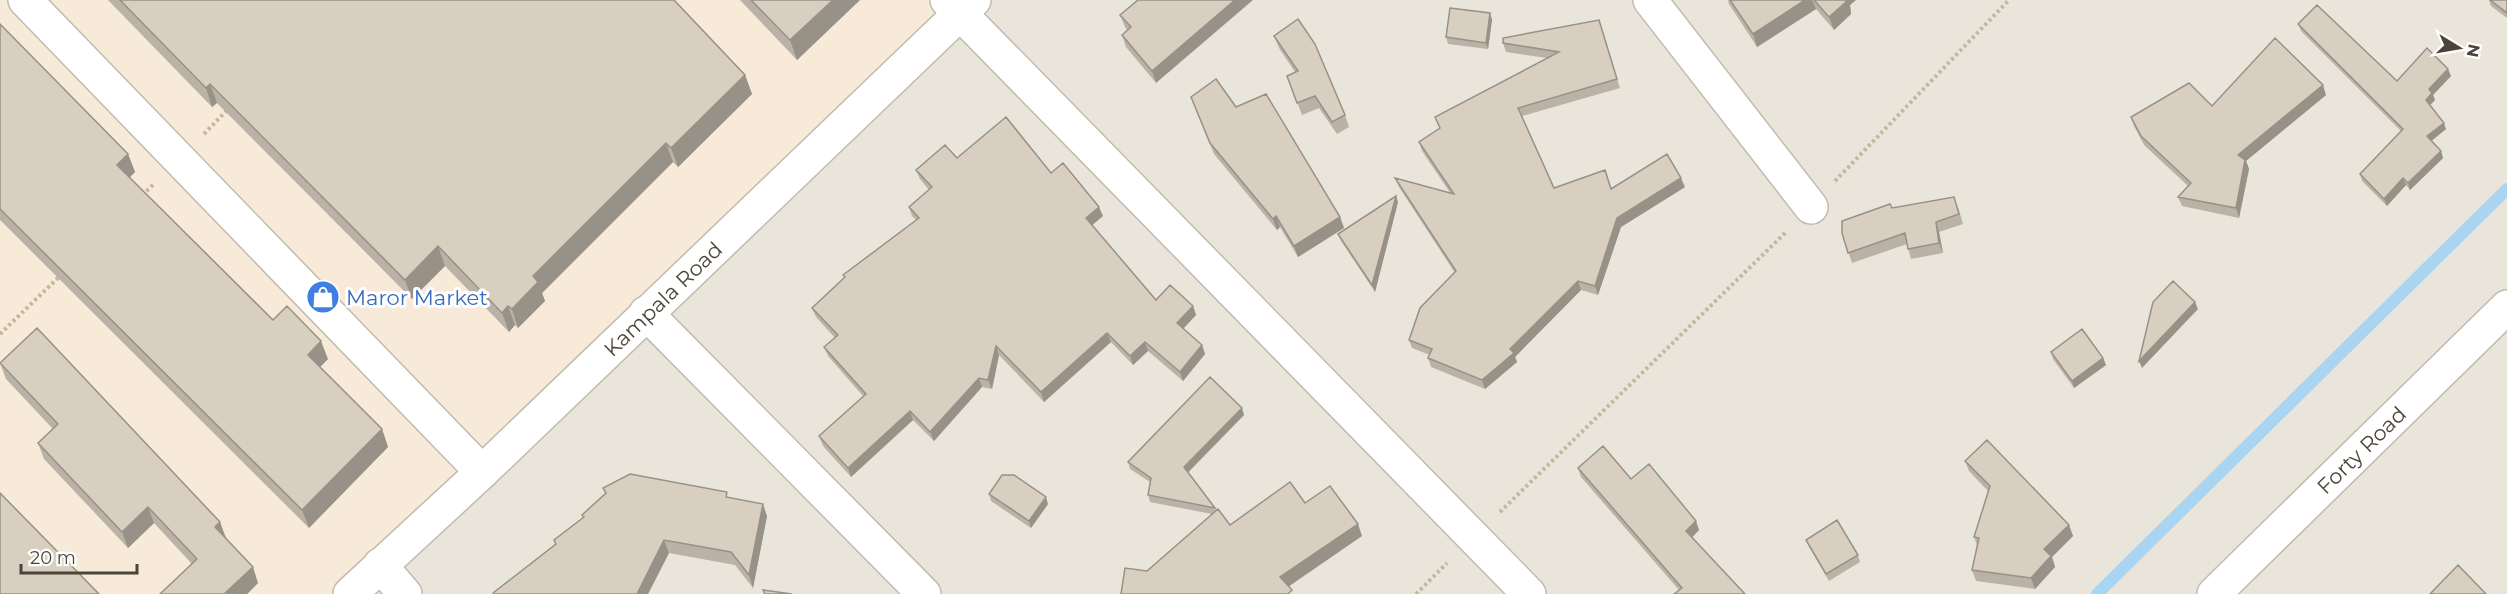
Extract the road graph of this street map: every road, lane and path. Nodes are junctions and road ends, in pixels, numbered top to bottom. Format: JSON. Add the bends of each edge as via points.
{"nodes":[{"id":1,"x":25,"y":0,"type":"edge"},
{"id":2,"x":1650,"y":0,"type":"edge"},
{"id":3,"x":2009,"y":0,"type":"edge"},
{"id":4,"x":960,"y":4,"type":"edge"},
{"id":5,"x":1811,"y":207,"type":"junction"},
{"id":6,"x":2507,"y":307,"type":"edge"},
{"id":7,"x":646,"y":314,"type":"junction"},
{"id":8,"x":482,"y":472,"type":"junction"},
{"id":9,"x":1475,"y":537,"type":"junction"},
{"id":10,"x":380,"y":565,"type":"junction"},
{"id":11,"x":350,"y":594,"type":"edge"},
{"id":12,"x":405,"y":594,"type":"edge"},
{"id":13,"x":924,"y":594,"type":"edge"},
{"id":14,"x":1416,"y":594,"type":"edge"},
{"id":15,"x":1529,"y":594,"type":"edge"},
{"id":16,"x":2214,"y":594,"type":"edge"}],
"edges":[{"from":1,"to":8,"type":"street"},
{"from":2,"to":5,"type":"street"},
{"from":3,"to":5,"type":"path"},
{"from":4,"to":7,"type":"street","name":"Kampala Road"},
{"from":4,"to":9,"type":"street"},
{"from":5,"to":9,"type":"path"},
{"from":6,"to":16,"type":"street","name":"Forty Road"},
{"from":7,"to":8,"type":"street","name":"Kampala Road"},
{"from":7,"to":13,"type":"street"},
{"from":8,"to":10,"type":"street","name":"Kampala Road"},
{"from":9,"to":14,"type":"path"},
{"from":9,"to":15,"type":"street"},
{"from":10,"to":11,"type":"street","name":"Kampala Road"},
{"from":10,"to":12,"type":"street"}]}
